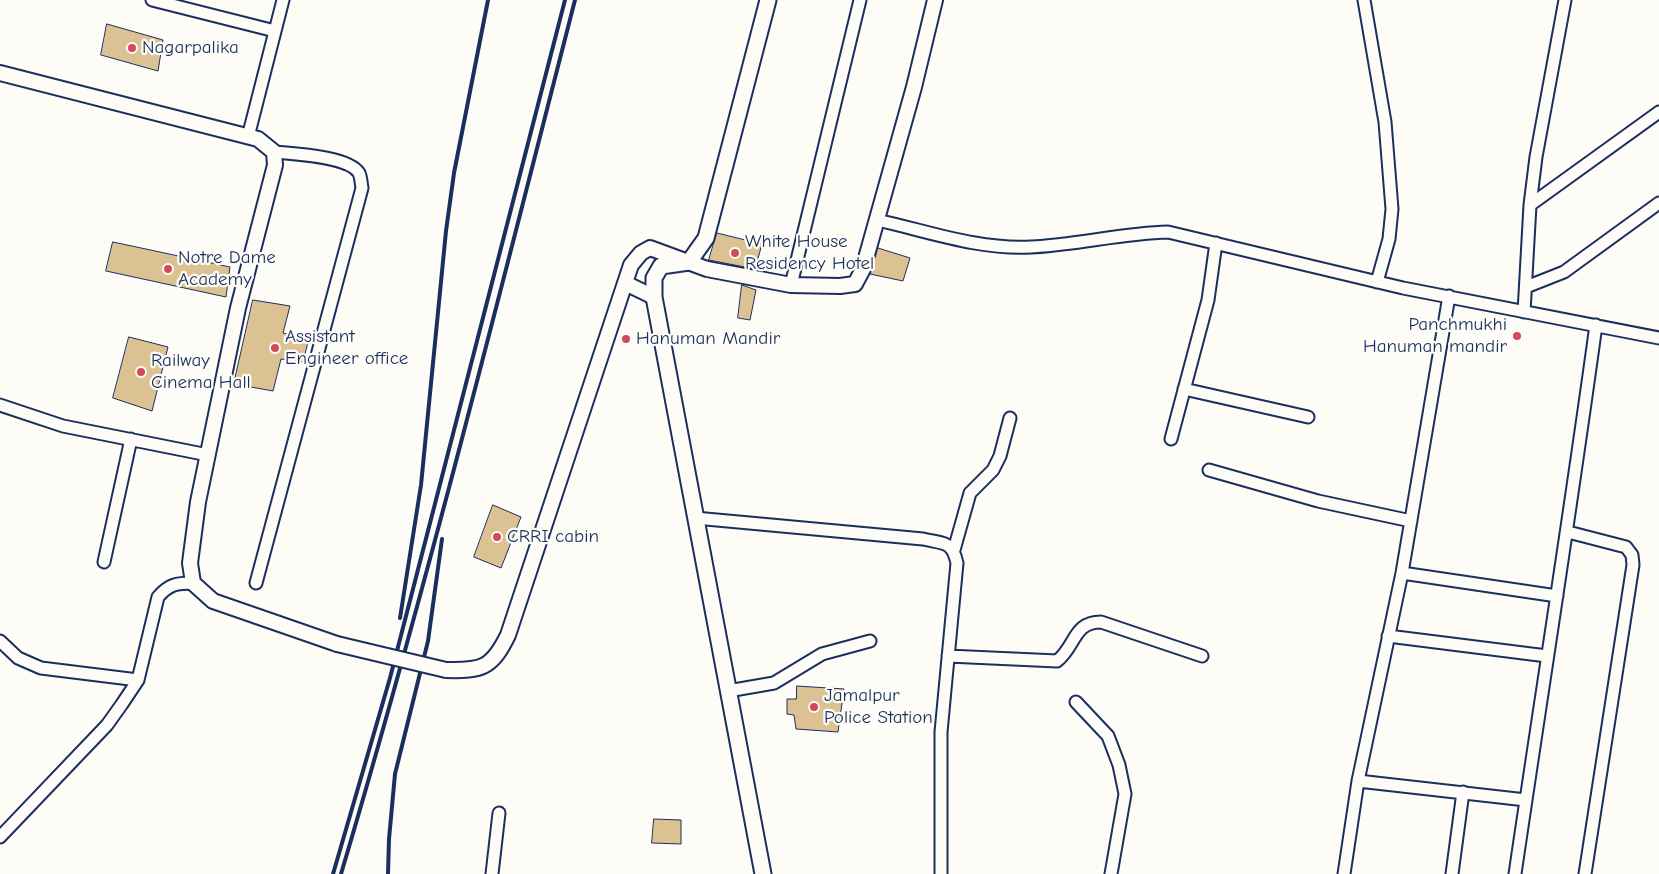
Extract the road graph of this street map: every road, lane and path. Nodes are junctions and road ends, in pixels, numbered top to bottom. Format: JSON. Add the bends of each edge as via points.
{"nodes":[{"id":1,"x":152,"y":0,"type":"edge"},
{"id":2,"x":283,"y":0,"type":"edge"},
{"id":3,"x":768,"y":0,"type":"edge"},
{"id":4,"x":860,"y":0,"type":"edge"},
{"id":5,"x":935,"y":0,"type":"edge"},
{"id":6,"x":1364,"y":0,"type":"edge"},
{"id":7,"x":1565,"y":0,"type":"edge"},
{"id":8,"x":275,"y":31,"type":"junction"},
{"id":9,"x":0,"y":73,"type":"edge"},
{"id":10,"x":1659,"y":112,"type":"edge"},
{"id":11,"x":248,"y":137,"type":"junction"},
{"id":12,"x":274,"y":152,"type":"junction"},
{"id":13,"x":1659,"y":204,"type":"edge"},
{"id":14,"x":1530,"y":205,"type":"junction"},
{"id":15,"x":877,"y":220,"type":"junction"},
{"id":16,"x":1216,"y":243,"type":"junction"},
{"id":17,"x":689,"y":262,"type":"junction"},
{"id":18,"x":1377,"y":282,"type":"junction"},
{"id":19,"x":625,"y":283,"type":"junction"},
{"id":20,"x":792,"y":285,"type":"junction"},
{"id":21,"x":1526,"y":287,"type":"junction"},
{"id":22,"x":1449,"y":296,"type":"junction"},
{"id":23,"x":654,"y":297,"type":"junction"},
{"id":24,"x":1524,"y":312,"type":"junction"},
{"id":25,"x":1596,"y":325,"type":"junction"},
{"id":26,"x":1659,"y":338,"type":"edge"},
{"id":27,"x":1184,"y":389,"type":"junction"},
{"id":28,"x":0,"y":405,"type":"edge"},
{"id":29,"x":1308,"y":417,"type":"dead end"},
{"id":30,"x":1010,"y":418,"type":"dead end"},
{"id":31,"x":1171,"y":439,"type":"dead end"},
{"id":32,"x":131,"y":440,"type":"junction"},
{"id":33,"x":208,"y":456,"type":"junction"},
{"id":34,"x":1209,"y":470,"type":"dead end"},
{"id":35,"x":695,"y":518,"type":"junction"},
{"id":36,"x":1411,"y":521,"type":"junction"},
{"id":37,"x":1568,"y":532,"type":"junction"},
{"id":38,"x":954,"y":550,"type":"junction"},
{"id":39,"x":104,"y":562,"type":"dead end"},
{"id":40,"x":1402,"y":574,"type":"junction"},
{"id":41,"x":193,"y":583,"type":"junction"},
{"id":42,"x":256,"y":583,"type":"dead end"},
{"id":43,"x":1557,"y":596,"type":"junction"},
{"id":44,"x":1388,"y":636,"type":"junction"},
{"id":45,"x":0,"y":641,"type":"edge"},
{"id":46,"x":870,"y":641,"type":"dead end"},
{"id":47,"x":948,"y":656,"type":"junction"},
{"id":48,"x":1202,"y":656,"type":"dead end"},
{"id":49,"x":1547,"y":656,"type":"junction"},
{"id":50,"x":138,"y":680,"type":"junction"},
{"id":51,"x":728,"y":691,"type":"junction"},
{"id":52,"x":1076,"y":702,"type":"dead end"},
{"id":53,"x":1358,"y":781,"type":"junction"},
{"id":54,"x":1463,"y":792,"type":"junction"},
{"id":55,"x":1526,"y":800,"type":"junction"},
{"id":56,"x":499,"y":813,"type":"dead end"},
{"id":57,"x":0,"y":837,"type":"edge"},
{"id":58,"x":492,"y":874,"type":"edge"},
{"id":59,"x":762,"y":874,"type":"edge"},
{"id":60,"x":941,"y":874,"type":"edge"},
{"id":61,"x":1112,"y":874,"type":"edge"},
{"id":62,"x":1344,"y":874,"type":"edge"},
{"id":63,"x":1452,"y":874,"type":"edge"},
{"id":64,"x":1515,"y":874,"type":"edge"},
{"id":65,"x":1585,"y":874,"type":"edge"}],
"edges":[{"from":1,"to":8,"type":"street"},
{"from":2,"to":8,"type":"street"},
{"from":3,"to":17,"type":"main road","via":[[706,238]]},
{"from":4,"to":20,"type":"street"},
{"from":5,"to":15,"type":"street"},
{"from":6,"to":18,"type":"street","via":[[1385,122],[1392,209],[1390,239]]},
{"from":7,"to":14,"type":"street"},
{"from":8,"to":11,"type":"street"},
{"from":9,"to":11,"type":"street"},
{"from":10,"to":14,"type":"street"},
{"from":11,"to":12,"type":"street","via":[[258,139]]},
{"from":12,"to":33,"type":"street","via":[[275,165],[238,308]]},
{"from":12,"to":42,"type":"street","via":[[350,164],[360,174],[362,188]]},
{"from":13,"to":21,"type":"street","via":[[1564,272]]},
{"from":14,"to":21,"type":"street"},
{"from":15,"to":16,"type":"street","via":[[1004,247],[1032,248],[1141,232],[1168,232]]},
{"from":15,"to":20,"type":"street","via":[[863,269],[855,284]]},
{"from":16,"to":18,"type":"street"},
{"from":16,"to":27,"type":"street","via":[[1208,300]]},
{"from":17,"to":19,"type":"street","via":[[650,248],[631,265]]},
{"from":17,"to":20,"type":"street","via":[[707,269]]},
{"from":17,"to":23,"type":"main road","via":[[662,266],[654,278]]},
{"from":18,"to":22,"type":"street"},
{"from":19,"to":23,"type":"street"},
{"from":19,"to":41,"type":"street","bridge":true,"via":[[508,636],[498,656],[487,665],[468,671],[446,670],[337,644],[212,601]]},
{"from":21,"to":24,"type":"street"},
{"from":22,"to":24,"type":"street"},
{"from":22,"to":36,"type":"street"},
{"from":23,"to":35,"type":"main road"},
{"from":24,"to":25,"type":"street"},
{"from":25,"to":26,"type":"street"},
{"from":25,"to":37,"type":"street"},
{"from":27,"to":29,"type":"street"},
{"from":27,"to":31,"type":"street"},
{"from":28,"to":32,"type":"street","via":[[63,426]]},
{"from":30,"to":38,"type":"street","via":[[993,470],[970,493]]},
{"from":32,"to":33,"type":"street"},
{"from":32,"to":39,"type":"street"},
{"from":33,"to":41,"type":"street","via":[[190,563]]},
{"from":34,"to":36,"type":"street","via":[[1318,501]]},
{"from":35,"to":38,"type":"street","via":[[923,539],[948,545]]},
{"from":35,"to":51,"type":"main road"},
{"from":36,"to":40,"type":"street"},
{"from":37,"to":43,"type":"street"},
{"from":37,"to":65,"type":"street","via":[[1626,547],[1632,555],[1633,565]]},
{"from":38,"to":47,"type":"street","via":[[957,563]]},
{"from":40,"to":43,"type":"street"},
{"from":40,"to":44,"type":"street"},
{"from":41,"to":50,"type":"street","via":[[176,583],[166,587],[158,597]]},
{"from":43,"to":49,"type":"street"},
{"from":44,"to":49,"type":"street"},
{"from":44,"to":53,"type":"street"},
{"from":45,"to":50,"type":"street","via":[[18,658],[41,668]]},
{"from":46,"to":51,"type":"street","via":[[822,654],[774,683]]},
{"from":47,"to":48,"type":"street","via":[[1057,661],[1066,654],[1080,628],[1089,622],[1100,622]]},
{"from":47,"to":60,"type":"street","via":[[940,766]]},
{"from":49,"to":55,"type":"street"},
{"from":50,"to":57,"type":"street","via":[[107,725]]},
{"from":51,"to":59,"type":"main road"},
{"from":52,"to":61,"type":"street","via":[[1108,736],[1124,782],[1125,794]]},
{"from":53,"to":54,"type":"street"},
{"from":53,"to":62,"type":"street"},
{"from":54,"to":55,"type":"street"},
{"from":54,"to":63,"type":"street"},
{"from":55,"to":64,"type":"street"},
{"from":56,"to":58,"type":"street"}]}
